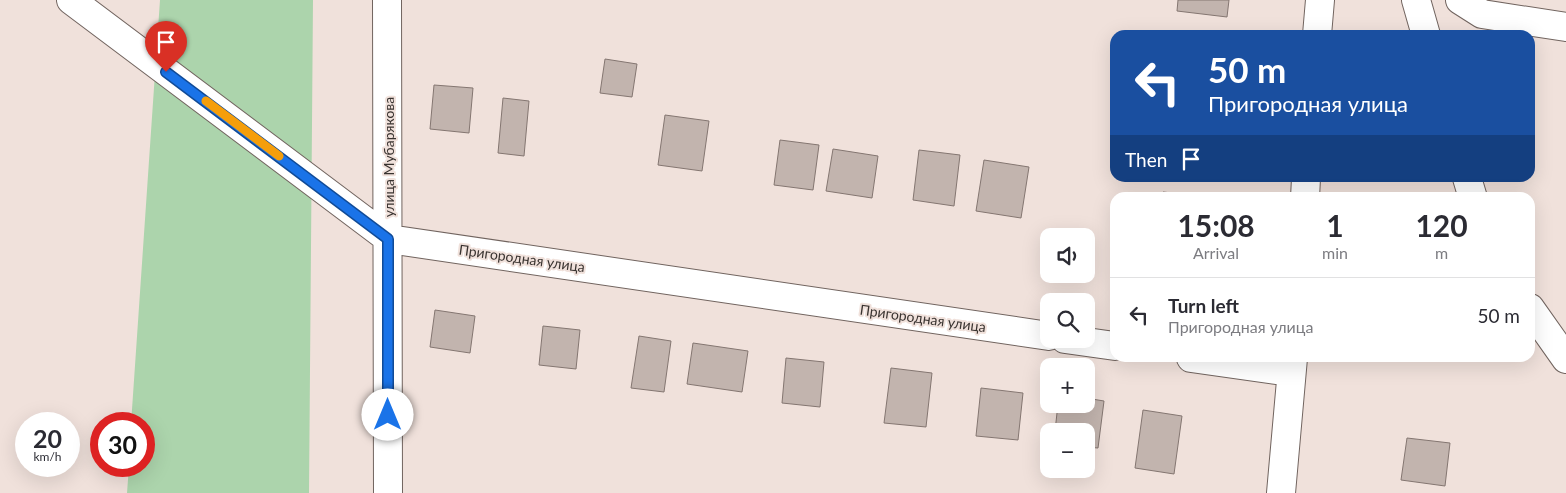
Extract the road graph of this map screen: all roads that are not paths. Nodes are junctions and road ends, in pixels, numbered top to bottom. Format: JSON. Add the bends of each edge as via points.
{"nodes":[{"id":1,"x":71,"y":0,"type":"edge"},
{"id":2,"x":387,"y":0,"type":"edge"},
{"id":3,"x":1320,"y":0,"type":"edge"},
{"id":4,"x":1416,"y":0,"type":"edge"},
{"id":5,"x":1460,"y":0,"type":"edge"},
{"id":6,"x":1566,"y":27,"type":"edge"},
{"id":7,"x":1317,"y":30,"type":"edge"},
{"id":8,"x":1425,"y":30,"type":"edge"},
{"id":9,"x":388,"y":239,"type":"junction"},
{"id":10,"x":1535,"y":315,"type":"edge"},
{"id":11,"x":1040,"y":335,"type":"edge"},
{"id":12,"x":1095,"y":343,"type":"edge"},
{"id":13,"x":1110,"y":345,"type":"edge"},
{"id":14,"x":1566,"y":359,"type":"edge"},
{"id":15,"x":1249,"y":362,"type":"edge"},
{"id":16,"x":1292,"y":365,"type":"edge"},
{"id":17,"x":388,"y":493,"type":"edge"},
{"id":18,"x":1281,"y":493,"type":"edge"}],
"edges":[{"from":1,"to":9,"type":"street","name":"Пригородная улица"},
{"from":2,"to":9,"type":"street","name":"улица Мубарякова"},
{"from":3,"to":7,"type":"street"},
{"from":4,"to":8,"type":"street"},
{"from":5,"to":6,"type":"street","via":[[1482,14]]},
{"from":9,"to":11,"type":"street","name":"Пригородная улица"},
{"from":9,"to":17,"type":"street","name":"улица Мубарякова"},
{"from":10,"to":14,"type":"street"},
{"from":12,"to":13,"type":"street"},
{"from":15,"to":16,"type":"street"},
{"from":16,"to":18,"type":"street"}]}
